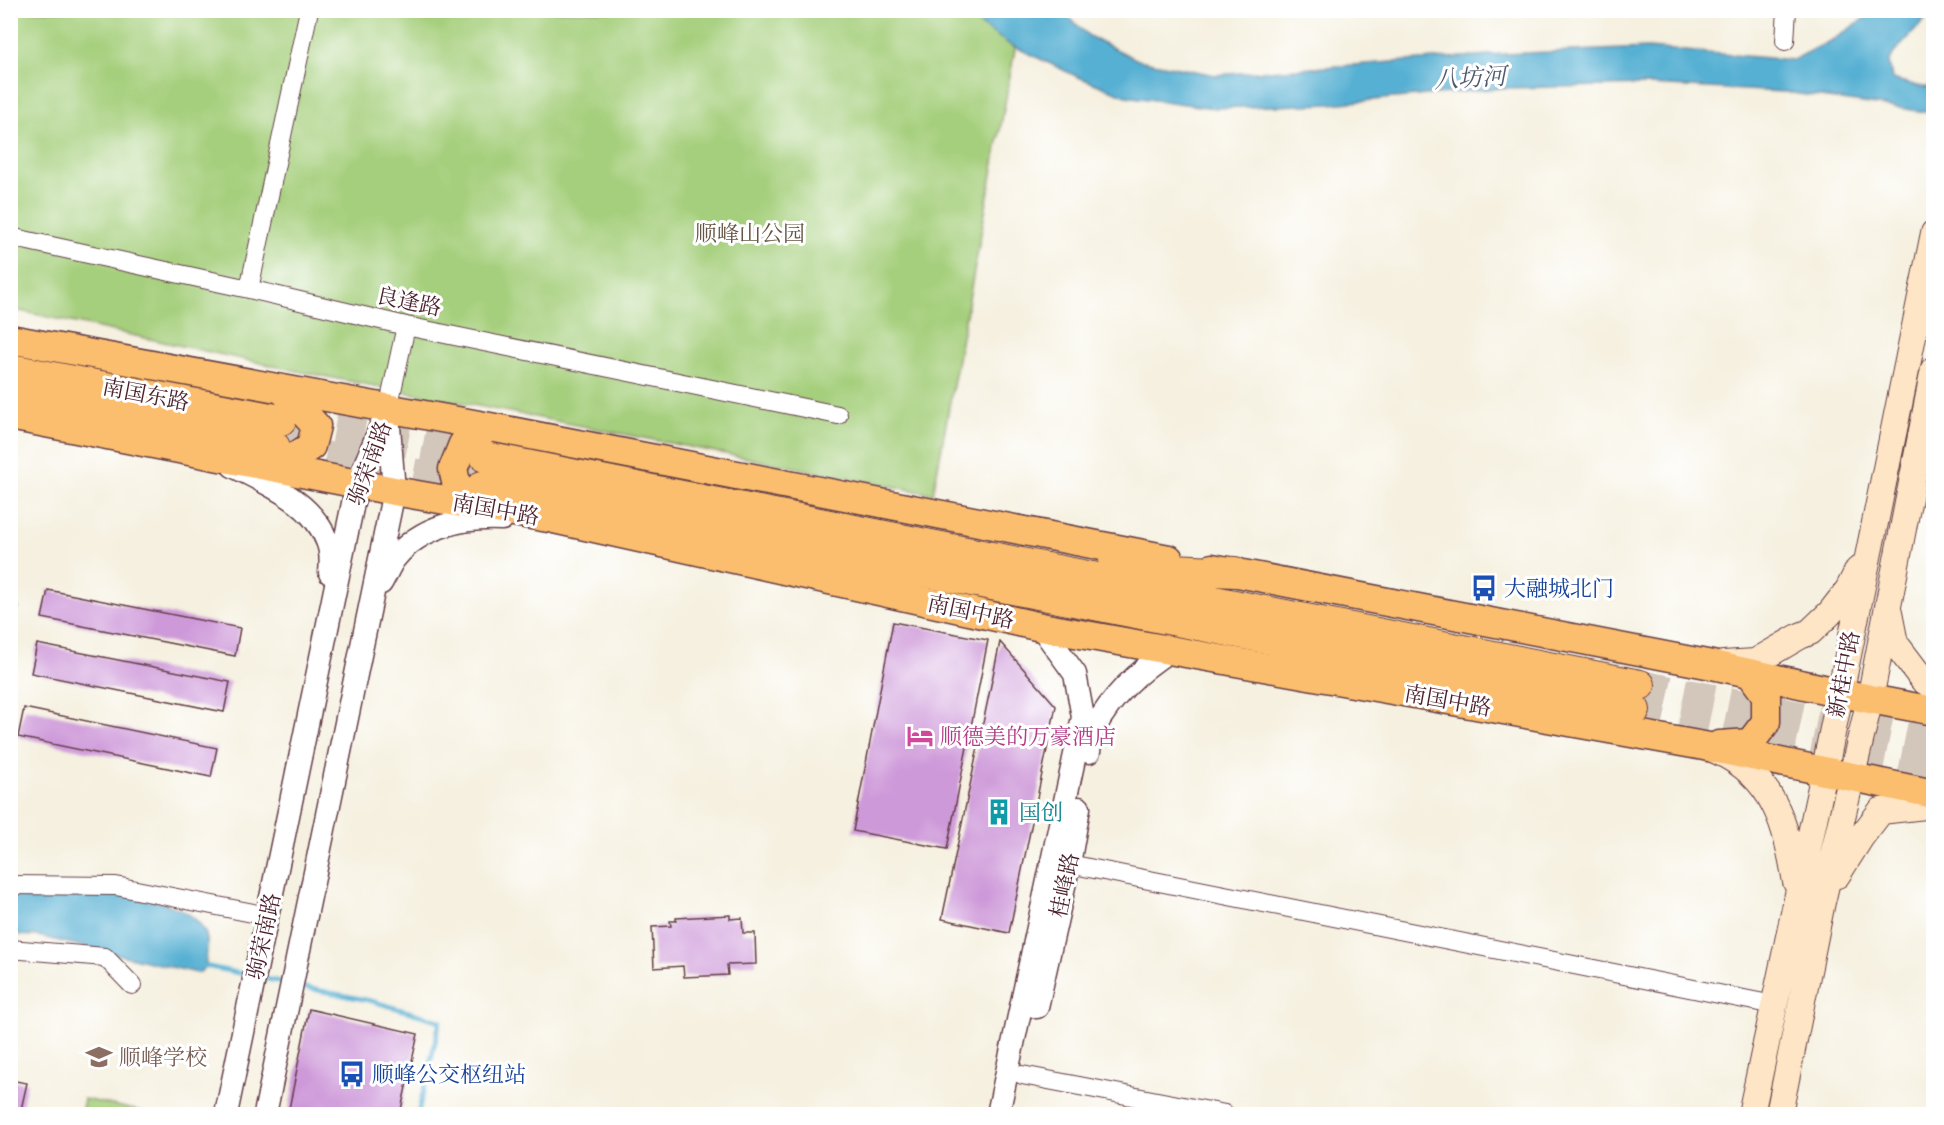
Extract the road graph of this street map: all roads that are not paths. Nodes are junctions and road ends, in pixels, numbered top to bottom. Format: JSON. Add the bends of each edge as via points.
{"nodes":[{"id":1,"x":309,"y":10,"type":"edge"},
{"id":2,"x":1787,"y":10,"type":"edge"},
{"id":3,"x":1785,"y":41,"type":"dead end"},
{"id":4,"x":1934,"y":233,"type":"edge"},
{"id":5,"x":10,"y":237,"type":"edge"},
{"id":6,"x":249,"y":290,"type":"junction"},
{"id":7,"x":406,"y":326,"type":"junction"},
{"id":8,"x":10,"y":339,"type":"edge"},
{"id":9,"x":10,"y":369,"type":"edge"},
{"id":10,"x":1934,"y":369,"type":"edge"},
{"id":11,"x":283,"y":390,"type":"junction"},
{"id":12,"x":10,"y":397,"type":"edge"},
{"id":13,"x":388,"y":409,"type":"junction"},
{"id":14,"x":838,"y":415,"type":"dead end"},
{"id":15,"x":10,"y":416,"type":"edge"},
{"id":16,"x":489,"y":427,"type":"junction"},
{"id":17,"x":270,"y":443,"type":"junction"},
{"id":18,"x":215,"y":456,"type":"junction"},
{"id":19,"x":485,"y":457,"type":"tunnel mouth"},
{"id":20,"x":357,"y":484,"type":"junction"},
{"id":21,"x":482,"y":486,"type":"tunnel mouth"},
{"id":22,"x":394,"y":491,"type":"junction"},
{"id":23,"x":504,"y":510,"type":"junction"},
{"id":24,"x":554,"y":519,"type":"junction"},
{"id":25,"x":1868,"y":555,"type":"junction"},
{"id":26,"x":1005,"y":560,"type":"junction"},
{"id":27,"x":1235,"y":572,"type":"junction"},
{"id":28,"x":1887,"y":607,"type":"junction"},
{"id":29,"x":330,"y":614,"type":"junction"},
{"id":30,"x":366,"y":624,"type":"junction"},
{"id":31,"x":1041,"y":627,"type":"junction"},
{"id":32,"x":1171,"y":650,"type":"junction"},
{"id":33,"x":1712,"y":665,"type":"junction"},
{"id":34,"x":1750,"y":673,"type":"junction"},
{"id":35,"x":1934,"y":687,"type":"edge"},
{"id":36,"x":1839,"y":692,"type":"junction"},
{"id":37,"x":1870,"y":699,"type":"junction"},
{"id":38,"x":1934,"y":711,"type":"edge"},
{"id":39,"x":1706,"y":747,"type":"junction"},
{"id":40,"x":1824,"y":773,"type":"junction"},
{"id":41,"x":1852,"y":778,"type":"junction"},
{"id":42,"x":1934,"y":794,"type":"edge"},
{"id":43,"x":1934,"y":805,"type":"edge"},
{"id":44,"x":1069,"y":864,"type":"junction"},
{"id":45,"x":10,"y":885,"type":"edge"},
{"id":46,"x":1798,"y":894,"type":"junction"},
{"id":47,"x":1822,"y":902,"type":"junction"},
{"id":48,"x":268,"y":916,"type":"junction"},
{"id":49,"x":10,"y":949,"type":"edge"},
{"id":50,"x":132,"y":985,"type":"dead end"},
{"id":51,"x":1774,"y":1005,"type":"junction"},
{"id":52,"x":1022,"y":1075,"type":"junction"},
{"id":53,"x":226,"y":1114,"type":"edge"},
{"id":54,"x":265,"y":1114,"type":"edge"},
{"id":55,"x":998,"y":1114,"type":"edge"},
{"id":56,"x":1014,"y":1114,"type":"edge"},
{"id":57,"x":1225,"y":1114,"type":"edge"},
{"id":58,"x":1751,"y":1114,"type":"edge"},
{"id":59,"x":1779,"y":1114,"type":"edge"}],
"edges":[{"from":1,"to":6,"type":"street"},
{"from":2,"to":3,"type":"street"},
{"from":4,"to":25,"type":"main road","name":"新桂中路"},
{"from":5,"to":6,"type":"street","name":"良逢路"},
{"from":6,"to":7,"type":"street","name":"良逢路"},
{"from":7,"to":13,"type":"street"},
{"from":7,"to":14,"type":"street","name":"良逢路"},
{"from":8,"to":11,"type":"main road"},
{"from":9,"to":17,"type":"highway","name":"南国东路"},
{"from":10,"to":28,"type":"main road","name":"新桂中路"},
{"from":11,"to":13,"type":"main road"},
{"from":11,"to":17,"type":"main road","via":[[316,426],[311,446],[286,463]]},
{"from":12,"to":17,"type":"highway","name":"南国东路"},
{"from":13,"to":16,"type":"main road"},
{"from":13,"to":20,"type":"street","name":"驹荣南路"},
{"from":13,"to":22,"type":"street","name":"驹荣南路"},
{"from":15,"to":18,"type":"main road","name":"南国中路"},
{"from":16,"to":23,"type":"main road","via":[[463,444],[453,470],[458,490]]},
{"from":16,"to":27,"type":"main road"},
{"from":17,"to":18,"type":"main road","name":"南国中路"},
{"from":17,"to":20,"type":"main road","name":"南国中路"},
{"from":18,"to":29,"type":"street","via":[[291,498],[320,527],[328,542],[331,564]]},
{"from":19,"to":26,"type":"highway","name":"南国中路"},
{"from":20,"to":22,"type":"main road","name":"南国中路"},
{"from":20,"to":29,"type":"street","name":"驹荣南路"},
{"from":21,"to":26,"type":"highway","name":"南国中路","via":[[1638,698]]},
{"from":22,"to":23,"type":"main road","name":"南国中路"},
{"from":22,"to":30,"type":"street","name":"驹荣南路"},
{"from":23,"to":24,"type":"main road","name":"南国中路"},
{"from":24,"to":30,"type":"street","via":[[466,520],[428,532],[395,558]]},
{"from":24,"to":31,"type":"main road","name":"南国中路"},
{"from":25,"to":33,"type":"main road","via":[[1848,590],[1810,632],[1755,662]]},
{"from":25,"to":36,"type":"main road","name":"新桂中路"},
{"from":26,"to":27,"type":"highway"},
{"from":27,"to":33,"type":"main road"},
{"from":28,"to":35,"type":"main road","via":[[1895,643],[1923,680]]},
{"from":28,"to":37,"type":"main road","name":"新桂中路"},
{"from":29,"to":48,"type":"street","name":"驹荣南路"},
{"from":30,"to":54,"type":"street","name":"驹荣南路"},
{"from":31,"to":32,"type":"main road","name":"南国中路"},
{"from":31,"to":55,"type":"street","via":[[1074,674],[1083,717]]},
{"from":32,"to":39,"type":"main road","name":"南国中路"},
{"from":32,"to":44,"type":"street","name":"桂峰路","via":[[1145,666],[1125,686],[1092,731]]},
{"from":33,"to":34,"type":"main road"},
{"from":34,"to":36,"type":"main road"},
{"from":34,"to":39,"type":"main road","via":[[1766,695],[1766,722],[1750,743]]},
{"from":36,"to":37,"type":"main road"},
{"from":36,"to":40,"type":"main road","name":"新桂中路"},
{"from":37,"to":38,"type":"main road"},
{"from":37,"to":41,"type":"main road","name":"新桂中路"},
{"from":39,"to":40,"type":"main road","name":"南国中路"},
{"from":39,"to":46,"type":"main road","via":[[1729,756],[1757,777],[1774,801],[1790,848]]},
{"from":40,"to":41,"type":"main road","name":"南国中路"},
{"from":40,"to":46,"type":"main road","name":"新桂中路"},
{"from":41,"to":42,"type":"main road","name":"南国中路"},
{"from":41,"to":47,"type":"main road","name":"新桂中路"},
{"from":43,"to":47,"type":"main road","via":[[1881,811],[1843,864]]},
{"from":44,"to":51,"type":"street"},
{"from":44,"to":52,"type":"street","name":"桂峰路"},
{"from":45,"to":48,"type":"street","via":[[116,886]]},
{"from":46,"to":51,"type":"main road","name":"新桂中路"},
{"from":47,"to":59,"type":"main road","name":"新桂中路"},
{"from":48,"to":53,"type":"street","name":"驹荣南路"},
{"from":49,"to":50,"type":"street","via":[[105,957]]},
{"from":51,"to":58,"type":"main road","name":"新桂中路"},
{"from":52,"to":56,"type":"street","name":"桂峰路"},
{"from":52,"to":57,"type":"street"}]}
